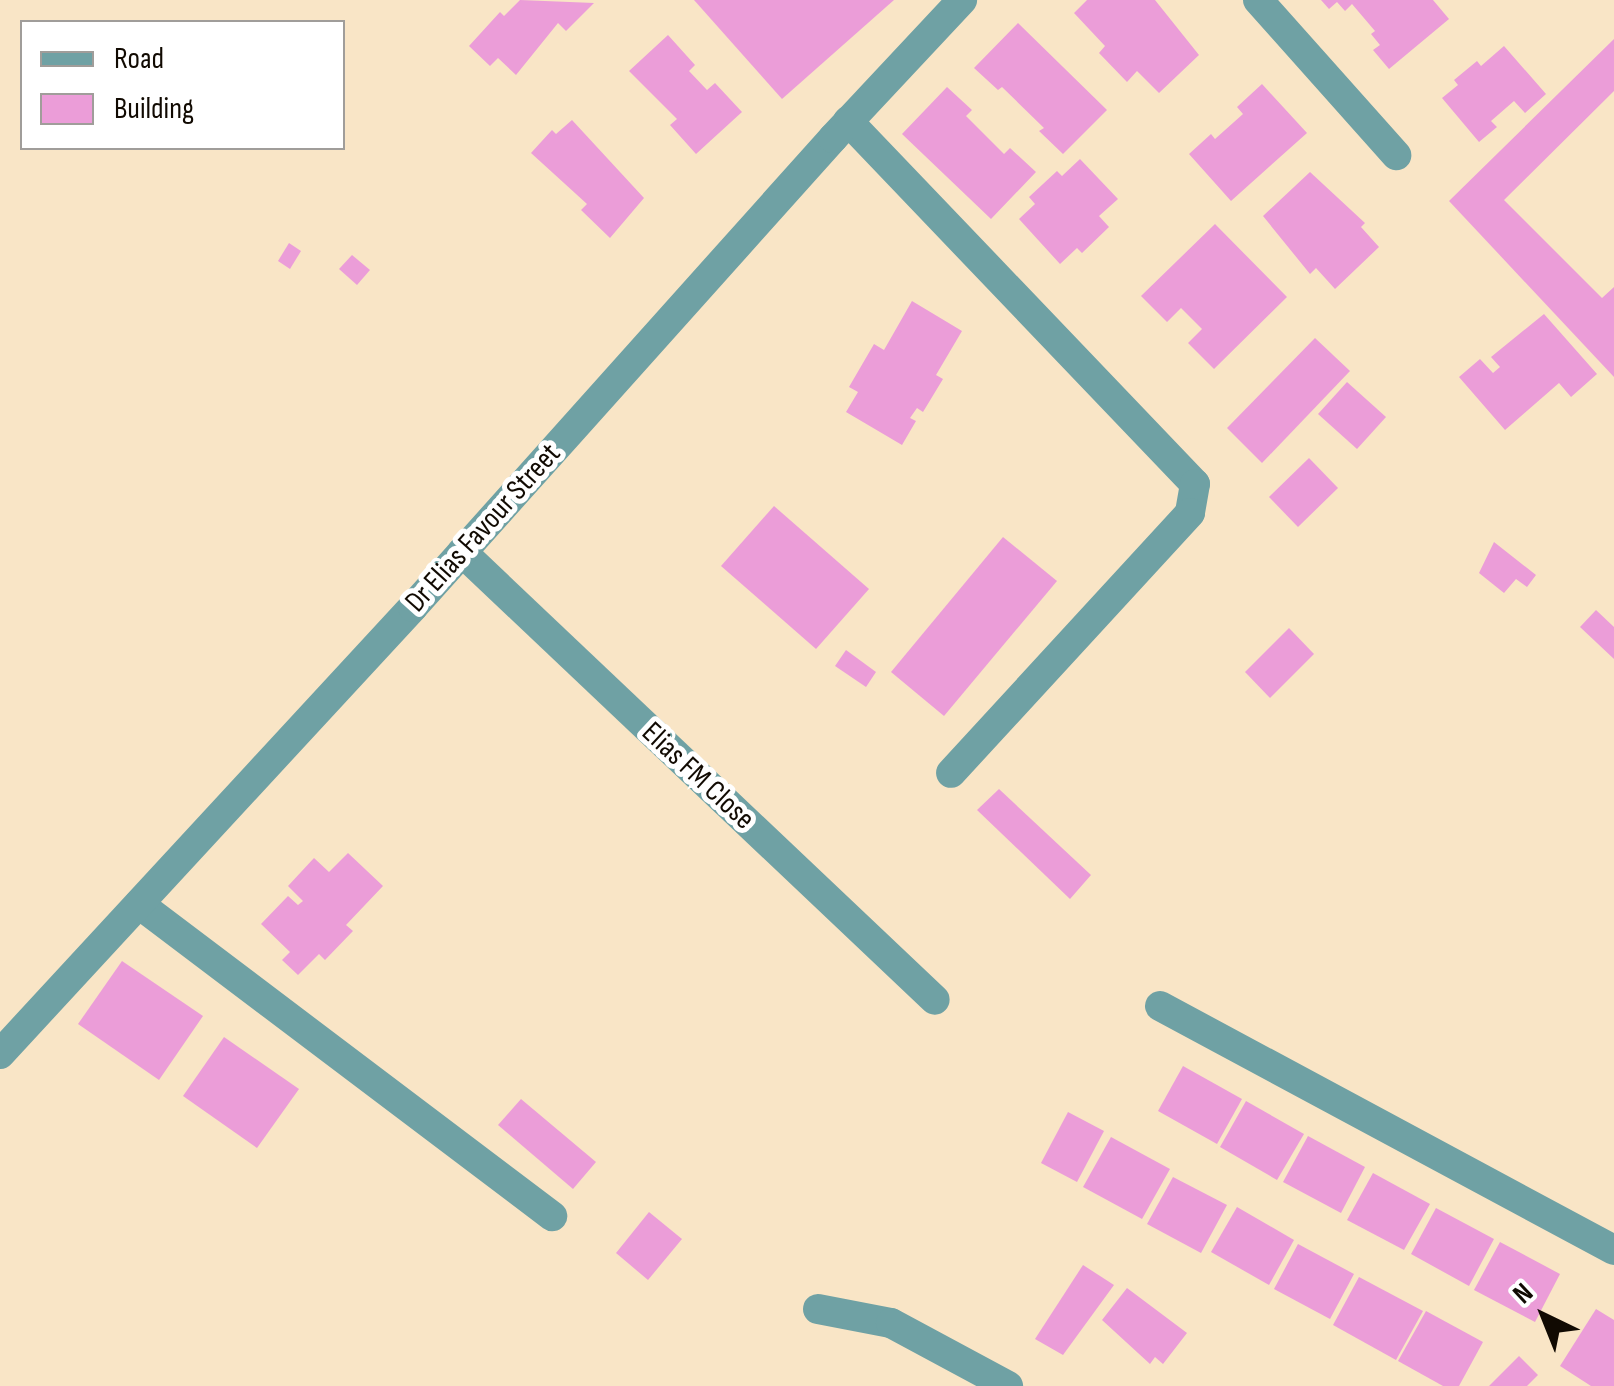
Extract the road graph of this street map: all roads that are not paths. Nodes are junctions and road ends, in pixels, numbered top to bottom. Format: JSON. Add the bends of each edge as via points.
{"nodes":[{"id":1,"x":962,"y":0,"type":"edge"},
{"id":2,"x":1258,"y":0,"type":"edge"},
{"id":3,"x":848,"y":121,"type":"junction"},
{"id":4,"x":1396,"y":155,"type":"dead end"},
{"id":5,"x":462,"y":552,"type":"junction"},
{"id":6,"x":951,"y":774,"type":"dead end"},
{"id":7,"x":139,"y":904,"type":"junction"},
{"id":8,"x":935,"y":1000,"type":"dead end"},
{"id":9,"x":1160,"y":1006,"type":"dead end"},
{"id":10,"x":0,"y":1054,"type":"edge"},
{"id":11,"x":552,"y":1216,"type":"dead end"},
{"id":12,"x":1614,"y":1250,"type":"edge"},
{"id":13,"x":818,"y":1309,"type":"dead end"},
{"id":14,"x":1008,"y":1386,"type":"edge"}],
"edges":[{"from":1,"to":3,"type":"street","name":"Dr Elias Favour Street"},
{"from":2,"to":4,"type":"street"},
{"from":3,"to":5,"type":"street","name":"Dr Elias Favour Street"},
{"from":3,"to":6,"type":"street","via":[[1195,484],[1190,513]]},
{"from":5,"to":7,"type":"street","name":"Dr Elias Favour Street"},
{"from":5,"to":8,"type":"street","name":"Elias FM Close"},
{"from":7,"to":10,"type":"street","name":"Dr Elias Favour Street"},
{"from":7,"to":11,"type":"street"},
{"from":9,"to":12,"type":"street"},
{"from":13,"to":14,"type":"street","via":[[891,1323]]}]}
